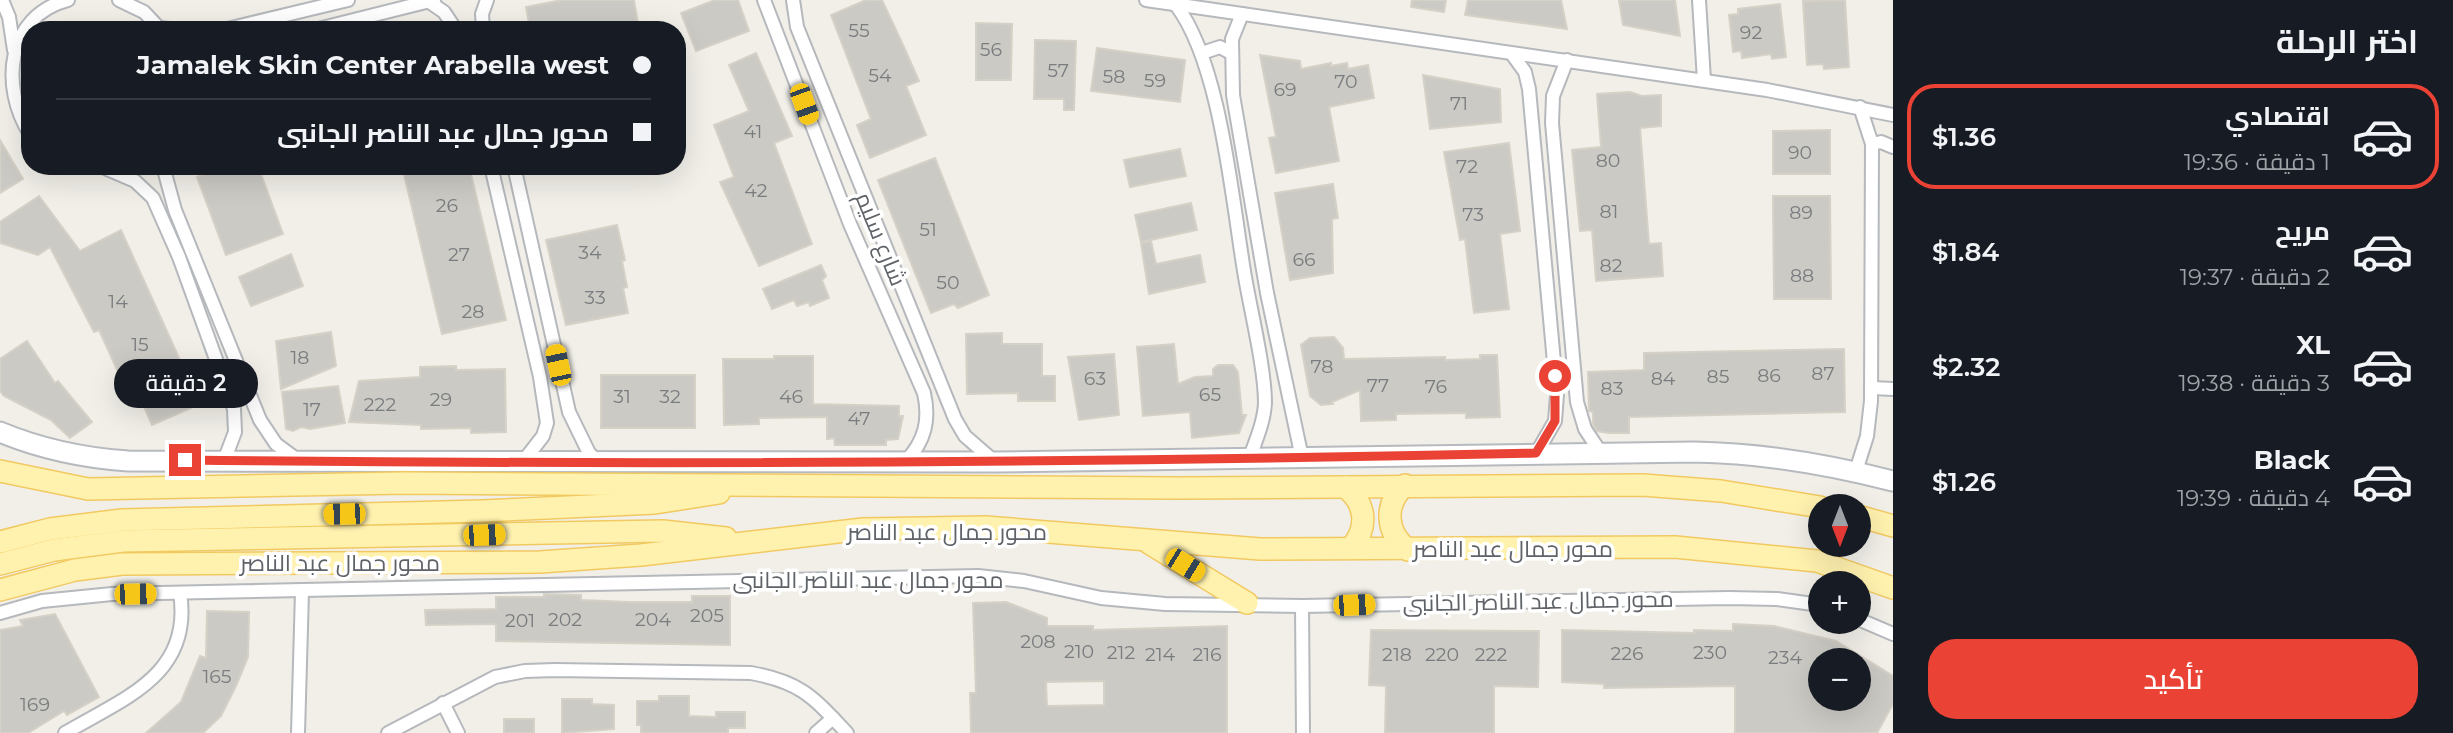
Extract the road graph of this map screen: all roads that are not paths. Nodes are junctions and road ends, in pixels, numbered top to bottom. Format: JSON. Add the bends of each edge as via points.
{"nodes":[{"id":1,"x":2,"y":0,"type":"edge"},
{"id":2,"x":119,"y":0,"type":"edge"},
{"id":3,"x":348,"y":0,"type":"edge"},
{"id":4,"x":487,"y":0,"type":"edge"},
{"id":5,"x":764,"y":0,"type":"edge"},
{"id":6,"x":793,"y":0,"type":"edge"},
{"id":7,"x":1146,"y":0,"type":"edge"},
{"id":8,"x":1699,"y":0,"type":"edge"},
{"id":9,"x":63,"y":1,"type":"edge"},
{"id":10,"x":431,"y":1,"type":"edge"},
{"id":11,"x":320,"y":4,"type":"edge"},
{"id":12,"x":1176,"y":5,"type":"junction"},
{"id":13,"x":1242,"y":14,"type":"junction"},
{"id":14,"x":34,"y":21,"type":"edge"},
{"id":15,"x":153,"y":21,"type":"edge"},
{"id":16,"x":257,"y":21,"type":"edge"},
{"id":17,"x":350,"y":21,"type":"edge"},
{"id":18,"x":450,"y":21,"type":"edge"},
{"id":19,"x":482,"y":21,"type":"edge"},
{"id":20,"x":21,"y":41,"type":"edge"},
{"id":21,"x":14,"y":52,"type":"junction"},
{"id":22,"x":1202,"y":53,"type":"junction"},
{"id":23,"x":1231,"y":53,"type":"junction"},
{"id":24,"x":1512,"y":54,"type":"junction"},
{"id":25,"x":1567,"y":60,"type":"junction"},
{"id":26,"x":1704,"y":80,"type":"junction"},
{"id":27,"x":1530,"y":95,"type":"junction"},
{"id":28,"x":1553,"y":96,"type":"junction"},
{"id":29,"x":1860,"y":107,"type":"junction"},
{"id":30,"x":1893,"y":115,"type":"edge"},
{"id":31,"x":21,"y":117,"type":"edge"},
{"id":32,"x":842,"y":141,"type":"junction"},
{"id":33,"x":1872,"y":144,"type":"junction"},
{"id":34,"x":1893,"y":147,"type":"edge"},
{"id":35,"x":820,"y":149,"type":"junction"},
{"id":36,"x":121,"y":175,"type":"edge"},
{"id":37,"x":165,"y":175,"type":"edge"},
{"id":38,"x":493,"y":175,"type":"edge"},
{"id":39,"x":516,"y":175,"type":"edge"},
{"id":40,"x":168,"y":189,"type":"junction"},
{"id":41,"x":153,"y":198,"type":"junction"},
{"id":42,"x":872,"y":215,"type":"junction"},
{"id":43,"x":850,"y":224,"type":"junction"},
{"id":44,"x":1568,"y":300,"type":"junction"},
{"id":45,"x":1550,"y":302,"type":"junction"},
{"id":46,"x":909,"y":310,"type":"junction"},
{"id":47,"x":1271,"y":313,"type":"junction"},
{"id":48,"x":1252,"y":316,"type":"junction"},
{"id":49,"x":891,"y":318,"type":"junction"},
{"id":50,"x":1872,"y":388,"type":"junction"},
{"id":51,"x":1893,"y":389,"type":"edge"},
{"id":52,"x":569,"y":412,"type":"junction"},
{"id":53,"x":546,"y":416,"type":"junction"},
{"id":54,"x":260,"y":420,"type":"junction"},
{"id":55,"x":237,"y":423,"type":"junction"},
{"id":56,"x":0,"y":432,"type":"edge"},
{"id":57,"x":1536,"y":453,"type":"junction"},
{"id":58,"x":1601,"y":453,"type":"junction"},
{"id":59,"x":1302,"y":458,"type":"junction"},
{"id":60,"x":1249,"y":460,"type":"junction"},
{"id":61,"x":224,"y":461,"type":"junction"},
{"id":62,"x":299,"y":461,"type":"junction"},
{"id":63,"x":906,"y":461,"type":"junction"},
{"id":64,"x":996,"y":462,"type":"junction"},
{"id":65,"x":522,"y":463,"type":"junction"},
{"id":66,"x":0,"y":471,"type":"edge"},
{"id":67,"x":1856,"y":471,"type":"junction"},
{"id":68,"x":404,"y":473,"type":"junction"},
{"id":69,"x":601,"y":474,"type":"junction"},
{"id":70,"x":1893,"y":481,"type":"edge"},
{"id":71,"x":755,"y":484,"type":"junction"},
{"id":72,"x":1405,"y":485,"type":"junction"},
{"id":73,"x":1345,"y":487,"type":"junction"},
{"id":74,"x":1808,"y":505,"type":"edge"},
{"id":75,"x":1871,"y":520,"type":"edge"},
{"id":76,"x":1893,"y":526,"type":"edge"},
{"id":77,"x":1144,"y":540,"type":"junction"},
{"id":78,"x":0,"y":542,"type":"edge"},
{"id":79,"x":741,"y":542,"type":"junction"},
{"id":80,"x":1351,"y":548,"type":"junction"},
{"id":81,"x":1408,"y":550,"type":"junction"},
{"id":82,"x":0,"y":564,"type":"edge"},
{"id":83,"x":1893,"y":588,"type":"edge"},
{"id":84,"x":0,"y":590,"type":"edge"},
{"id":85,"x":302,"y":592,"type":"junction"},
{"id":86,"x":180,"y":593,"type":"junction"},
{"id":87,"x":1247,"y":603,"type":"junction"},
{"id":88,"x":1808,"y":603,"type":"edge"},
{"id":89,"x":1302,"y":606,"type":"junction"},
{"id":90,"x":0,"y":613,"type":"edge"},
{"id":91,"x":1871,"y":625,"type":"edge"},
{"id":92,"x":1893,"y":634,"type":"edge"},
{"id":93,"x":443,"y":702,"type":"junction"},
{"id":94,"x":833,"y":718,"type":"junction"},
{"id":95,"x":65,"y":733,"type":"edge"},
{"id":96,"x":298,"y":733,"type":"edge"},
{"id":97,"x":388,"y":733,"type":"edge"},
{"id":98,"x":458,"y":733,"type":"edge"},
{"id":99,"x":816,"y":733,"type":"edge"},
{"id":100,"x":847,"y":733,"type":"edge"},
{"id":101,"x":1303,"y":733,"type":"edge"}],
"edges":[{"from":1,"to":21,"type":"street"},
{"from":2,"to":15,"type":"street"},
{"from":3,"to":11,"type":"street"},
{"from":4,"to":19,"type":"street"},
{"from":5,"to":35,"type":"street","name":"شارع سليم"},
{"from":6,"to":32,"type":"street","name":"شارع سليم","via":[[797,27]]},
{"from":7,"to":12,"type":"street"},
{"from":8,"to":26,"type":"street"},
{"from":9,"to":14,"type":"street"},
{"from":10,"to":17,"type":"street"},
{"from":10,"to":18,"type":"street"},
{"from":11,"to":16,"type":"street"},
{"from":12,"to":13,"type":"street"},
{"from":12,"to":22,"type":"street"},
{"from":13,"to":23,"type":"street"},
{"from":13,"to":24,"type":"street"},
{"from":20,"to":21,"type":"street"},
{"from":21,"to":31,"type":"street","via":[[12,100]]},
{"from":22,"to":23,"type":"street","via":[[1220,47]]},
{"from":22,"to":48,"type":"street"},
{"from":23,"to":47,"type":"street","via":[[1235,108]]},
{"from":24,"to":25,"type":"street"},
{"from":24,"to":27,"type":"street","via":[[1525,72]]},
{"from":25,"to":26,"type":"street"},
{"from":25,"to":28,"type":"street"},
{"from":26,"to":29,"type":"street"},
{"from":27,"to":28,"type":"street","via":[[1539,91]]},
{"from":27,"to":45,"type":"street"},
{"from":28,"to":44,"type":"street","via":[[1556,189]]},
{"from":29,"to":30,"type":"street"},
{"from":29,"to":33,"type":"street"},
{"from":32,"to":35,"type":"street"},
{"from":32,"to":42,"type":"street","name":"شارع سليم"},
{"from":33,"to":34,"type":"street"},
{"from":33,"to":50,"type":"street"},
{"from":35,"to":43,"type":"street","name":"شارع سليم"},
{"from":36,"to":41,"type":"street"},
{"from":37,"to":40,"type":"street"},
{"from":38,"to":53,"type":"street"},
{"from":39,"to":52,"type":"street"},
{"from":40,"to":41,"type":"street"},
{"from":40,"to":54,"type":"street"},
{"from":41,"to":55,"type":"street","via":[[193,295]]},
{"from":42,"to":43,"type":"street"},
{"from":42,"to":46,"type":"street","name":"شارع سليم"},
{"from":43,"to":49,"type":"street","name":"شارع سليم"},
{"from":44,"to":45,"type":"street"},
{"from":44,"to":58,"type":"street","via":[[1577,402],[1585,429]]},
{"from":45,"to":57,"type":"street","via":[[1557,408],[1551,433]]},
{"from":46,"to":49,"type":"street"},
{"from":46,"to":64,"type":"street","name":"شارع سليم","via":[[955,419],[965,436]]},
{"from":47,"to":48,"type":"street"},
{"from":47,"to":59,"type":"street"},
{"from":48,"to":60,"type":"street","via":[[1265,402]]},
{"from":49,"to":63,"type":"street","name":"شارع سليم","via":[[927,407],[923,437]]},
{"from":50,"to":51,"type":"street"},
{"from":50,"to":67,"type":"street","via":[[1867,436]]},
{"from":52,"to":53,"type":"street","via":[[560,420]]},
{"from":52,"to":69,"type":"street"},
{"from":53,"to":65,"type":"street","via":[[546,429]]},
{"from":54,"to":55,"type":"street","via":[[250,426]]},
{"from":54,"to":62,"type":"street","via":[[276,444]]},
{"from":55,"to":61,"type":"street"},
{"from":56,"to":61,"type":"street","via":[[79,456]]},
{"from":57,"to":58,"type":"street"},
{"from":57,"to":59,"type":"street"},
{"from":58,"to":67,"type":"street","via":[[1739,452]]},
{"from":59,"to":60,"type":"street"},
{"from":60,"to":64,"type":"street"},
{"from":61,"to":62,"type":"street"},
{"from":62,"to":68,"type":"street"},
{"from":63,"to":64,"type":"street"},
{"from":63,"to":69,"type":"street"},
{"from":65,"to":68,"type":"street"},
{"from":65,"to":69,"type":"street"},
{"from":66,"to":68,"type":"main road","name":"محور جمال عبد الناصر","via":[[88,489]]},
{"from":67,"to":70,"type":"street"},
{"from":68,"to":69,"type":"main road","name":"محور جمال عبد الناصر"},
{"from":69,"to":71,"type":"main road","name":"محور جمال عبد الناصر"},
{"from":71,"to":73,"type":"main road","name":"محور جمال عبد الناصر"},
{"from":71,"to":78,"type":"main road","via":[[655,503],[122,520],[50,529]]},
{"from":72,"to":73,"type":"main road","name":"محور جمال عبد الناصر"},
{"from":72,"to":74,"type":"main road","name":"محور جمال عبد الناصر","via":[[1643,485]]},
{"from":72,"to":81,"type":"main road","via":[[1391,505],[1389,522],[1395,538]]},
{"from":73,"to":80,"type":"main road","via":[[1358,499],[1363,516],[1361,533]]},
{"from":75,"to":76,"type":"main road"},
{"from":77,"to":79,"type":"main road","name":"محور جمال عبد الناصر","via":[[985,527],[863,529]]},
{"from":77,"to":80,"type":"main road","name":"محور جمال عبد الناصر","via":[[1260,549]]},
{"from":77,"to":87,"type":"main road"},
{"from":79,"to":82,"type":"main road","via":[[663,531],[123,541],[54,550]]},
{"from":79,"to":84,"type":"main road","name":"محور جمال عبد الناصر","via":[[540,562],[122,564],[75,570]]},
{"from":80,"to":81,"type":"main road","name":"محور جمال عبد الناصر"},
{"from":81,"to":83,"type":"main road","name":"محور جمال عبد الناصر","via":[[1675,547],[1743,552],[1817,561]]},
{"from":85,"to":86,"type":"street","name":"محور جمال عبد الناصر الجانبى"},
{"from":85,"to":87,"type":"street","name":"محور جمال عبد الناصر الجانبى","via":[[978,576],[1024,580],[1133,602]]},
{"from":85,"to":96,"type":"street"},
{"from":86,"to":90,"type":"street","name":"محور جمال عبد الناصر الجانبى","via":[[64,598]]},
{"from":86,"to":95,"type":"street","via":[[179,638],[158,675]]},
{"from":87,"to":89,"type":"street","name":"محور جمال عبد الناصر الجانبى"},
{"from":88,"to":89,"type":"street","name":"محور جمال عبد الناصر الجانبى","via":[[1729,598]]},
{"from":89,"to":101,"type":"street"},
{"from":91,"to":92,"type":"street"},
{"from":93,"to":94,"type":"street","via":[[495,677],[525,671],[751,673],[783,679],[805,691]]},
{"from":93,"to":97,"type":"street"},
{"from":93,"to":98,"type":"street"},
{"from":94,"to":99,"type":"street"},
{"from":94,"to":100,"type":"street"}]}
